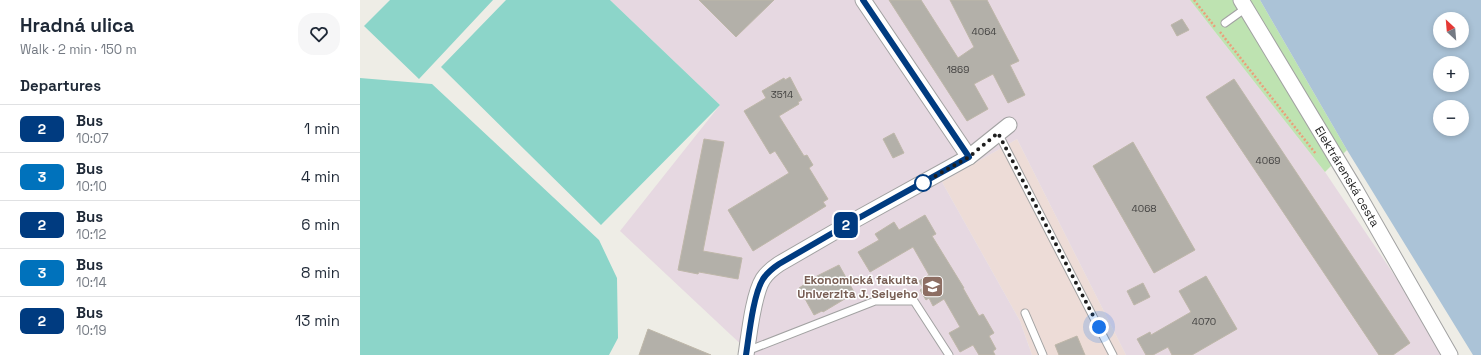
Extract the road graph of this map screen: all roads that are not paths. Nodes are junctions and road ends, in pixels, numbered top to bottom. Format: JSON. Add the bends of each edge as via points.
{"nodes":[{"id":1,"x":863,"y":0,"type":"edge"},
{"id":2,"x":1243,"y":4,"type":"edge"},
{"id":3,"x":1225,"y":23,"type":"dead end"},
{"id":4,"x":1004,"y":129,"type":"joint"},
{"id":5,"x":969,"y":157,"type":"junction"},
{"id":6,"x":1024,"y":313,"type":"dead end"},
{"id":7,"x":747,"y":353,"type":"edge"},
{"id":8,"x":949,"y":355,"type":"edge"},
{"id":9,"x":1043,"y":355,"type":"edge"},
{"id":10,"x":1113,"y":355,"type":"edge"},
{"id":11,"x":1450,"y":355,"type":"edge"}],
"edges":[{"from":1,"to":5,"type":"street"},
{"from":2,"to":3,"type":"lane"},
{"from":2,"to":11,"type":"street","name":"Elektrárenská cesta","via":[[1355,189]]},
{"from":4,"to":5,"type":"street"},
{"from":4,"to":10,"type":"lane"},
{"from":5,"to":7,"type":"street","via":[[771,270],[757,296]]},
{"from":6,"to":9,"type":"lane"},
{"from":7,"to":8,"type":"lane","via":[[875,301],[914,301]]}]}
